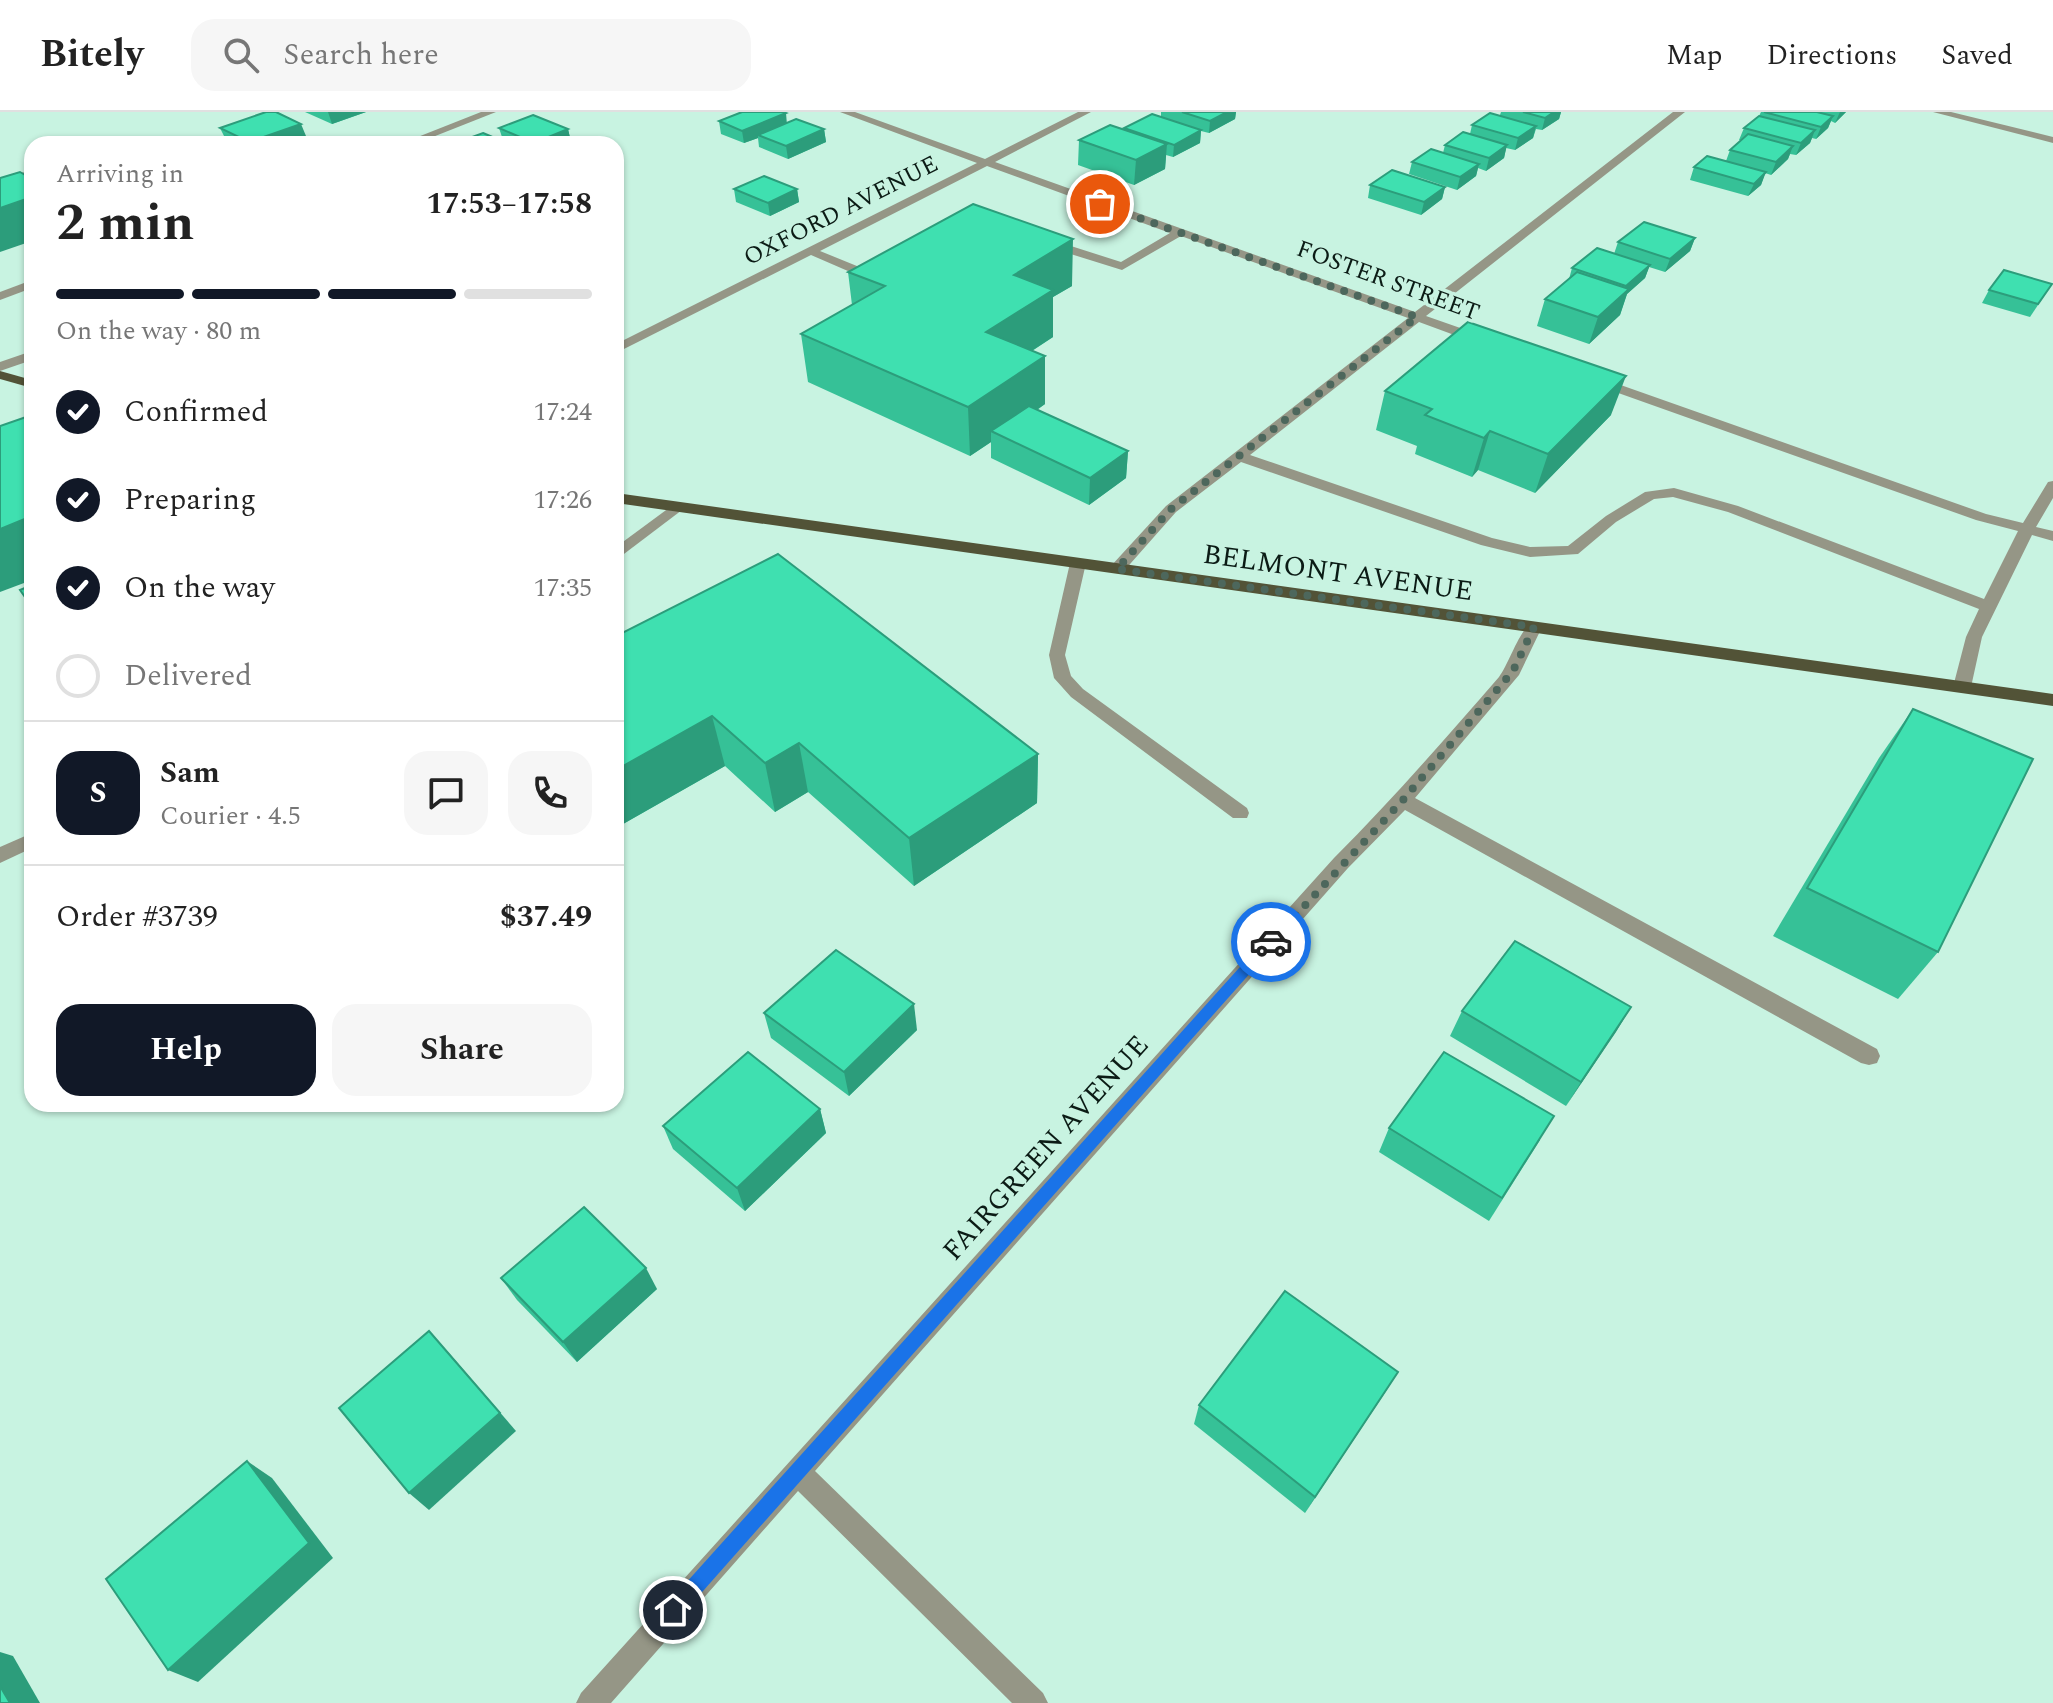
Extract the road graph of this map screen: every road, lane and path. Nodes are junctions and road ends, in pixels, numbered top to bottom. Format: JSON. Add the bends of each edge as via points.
{"nodes":[{"id":1,"x":491,"y":112,"type":"edge"},
{"id":2,"x":845,"y":112,"type":"edge"},
{"id":3,"x":1086,"y":112,"type":"edge"},
{"id":4,"x":1680,"y":112,"type":"edge"},
{"id":5,"x":1938,"y":112,"type":"edge"},
{"id":6,"x":426,"y":136,"type":"edge"},
{"id":7,"x":2053,"y":140,"type":"edge"},
{"id":8,"x":986,"y":163,"type":"junction"},
{"id":9,"x":24,"y":176,"type":"edge"},
{"id":10,"x":0,"y":182,"type":"edge"},
{"id":11,"x":1180,"y":232,"type":"junction"},
{"id":12,"x":1030,"y":237,"type":"edge"},
{"id":13,"x":811,"y":251,"type":"junction"},
{"id":14,"x":894,"y":276,"type":"edge"},
{"id":15,"x":24,"y":287,"type":"edge"},
{"id":16,"x":0,"y":296,"type":"edge"},
{"id":17,"x":1417,"y":317,"type":"junction"},
{"id":18,"x":624,"y":339,"type":"edge"},
{"id":19,"x":630,"y":342,"type":"junction"},
{"id":20,"x":1494,"y":344,"type":"edge"},
{"id":21,"x":624,"y":345,"type":"edge"},
{"id":22,"x":24,"y":358,"type":"edge"},
{"id":23,"x":0,"y":367,"type":"edge"},
{"id":24,"x":0,"y":375,"type":"edge"},
{"id":25,"x":1583,"y":376,"type":"edge"},
{"id":26,"x":24,"y":382,"type":"edge"},
{"id":27,"x":1239,"y":456,"type":"junction"},
{"id":28,"x":2053,"y":485,"type":"edge"},
{"id":29,"x":624,"y":499,"type":"edge"},
{"id":30,"x":677,"y":507,"type":"junction"},
{"id":31,"x":2027,"y":529,"type":"junction"},
{"id":32,"x":2053,"y":536,"type":"edge"},
{"id":33,"x":624,"y":549,"type":"edge"},
{"id":34,"x":1078,"y":563,"type":"junction"},
{"id":35,"x":1117,"y":569,"type":"junction"},
{"id":36,"x":1989,"y":607,"type":"junction"},
{"id":37,"x":1534,"y":627,"type":"junction"},
{"id":38,"x":1962,"y":687,"type":"junction"},
{"id":39,"x":2053,"y":700,"type":"edge"},
{"id":40,"x":1403,"y":800,"type":"junction"},
{"id":41,"x":1240,"y":813,"type":"dead end"},
{"id":42,"x":24,"y":844,"type":"edge"},
{"id":43,"x":0,"y":856,"type":"edge"},
{"id":44,"x":1869,"y":1056,"type":"dead end"},
{"id":45,"x":797,"y":1472,"type":"junction"},
{"id":46,"x":591,"y":1703,"type":"edge"},
{"id":47,"x":1033,"y":1703,"type":"edge"}],
"edges":[{"from":1,"to":6,"type":"street"},
{"from":2,"to":8,"type":"street","name":"FOSTER STREET"},
{"from":3,"to":8,"type":"street","name":"OXFORD AVENUE"},
{"from":4,"to":17,"type":"street"},
{"from":5,"to":7,"type":"street"},
{"from":8,"to":11,"type":"street","name":"FOSTER STREET"},
{"from":8,"to":13,"type":"street","name":"OXFORD AVENUE"},
{"from":9,"to":10,"type":"street"},
{"from":11,"to":12,"type":"street","via":[[1122,266]]},
{"from":11,"to":17,"type":"street","name":"FOSTER STREET"},
{"from":13,"to":14,"type":"street","via":[[866,276]]},
{"from":13,"to":19,"type":"street","name":"OXFORD AVENUE"},
{"from":15,"to":16,"type":"street"},
{"from":17,"to":20,"type":"street","name":"FOSTER STREET"},
{"from":17,"to":27,"type":"street"},
{"from":18,"to":19,"type":"street"},
{"from":19,"to":21,"type":"street","name":"OXFORD AVENUE"},
{"from":22,"to":23,"type":"street"},
{"from":24,"to":26,"type":"main road"},
{"from":25,"to":31,"type":"street"},
{"from":27,"to":35,"type":"street","via":[[1171,509]]},
{"from":27,"to":36,"type":"street","via":[[1530,552],[1572,551],[1650,495],[1674,492],[1733,509]]},
{"from":28,"to":31,"type":"street"},
{"from":29,"to":30,"type":"main road","name":"BELMONT AVENUE"},
{"from":30,"to":33,"type":"street"},
{"from":30,"to":34,"type":"main road","name":"BELMONT AVENUE"},
{"from":31,"to":32,"type":"street"},
{"from":31,"to":36,"type":"street"},
{"from":34,"to":35,"type":"main road","name":"BELMONT AVENUE"},
{"from":34,"to":41,"type":"street","via":[[1057,655],[1063,678]]},
{"from":35,"to":37,"type":"main road","name":"BELMONT AVENUE"},
{"from":36,"to":38,"type":"street","via":[[1974,637]]},
{"from":37,"to":38,"type":"main road","name":"BELMONT AVENUE"},
{"from":37,"to":40,"type":"street","name":"FAIRGREEN AVENUE","via":[[1513,671]]},
{"from":38,"to":39,"type":"main road","name":"BELMONT AVENUE"},
{"from":40,"to":44,"type":"street"},
{"from":40,"to":45,"type":"street","name":"FAIRGREEN AVENUE"},
{"from":42,"to":43,"type":"street"},
{"from":45,"to":46,"type":"street","name":"FAIRGREEN AVENUE"},
{"from":45,"to":47,"type":"street"}]}
